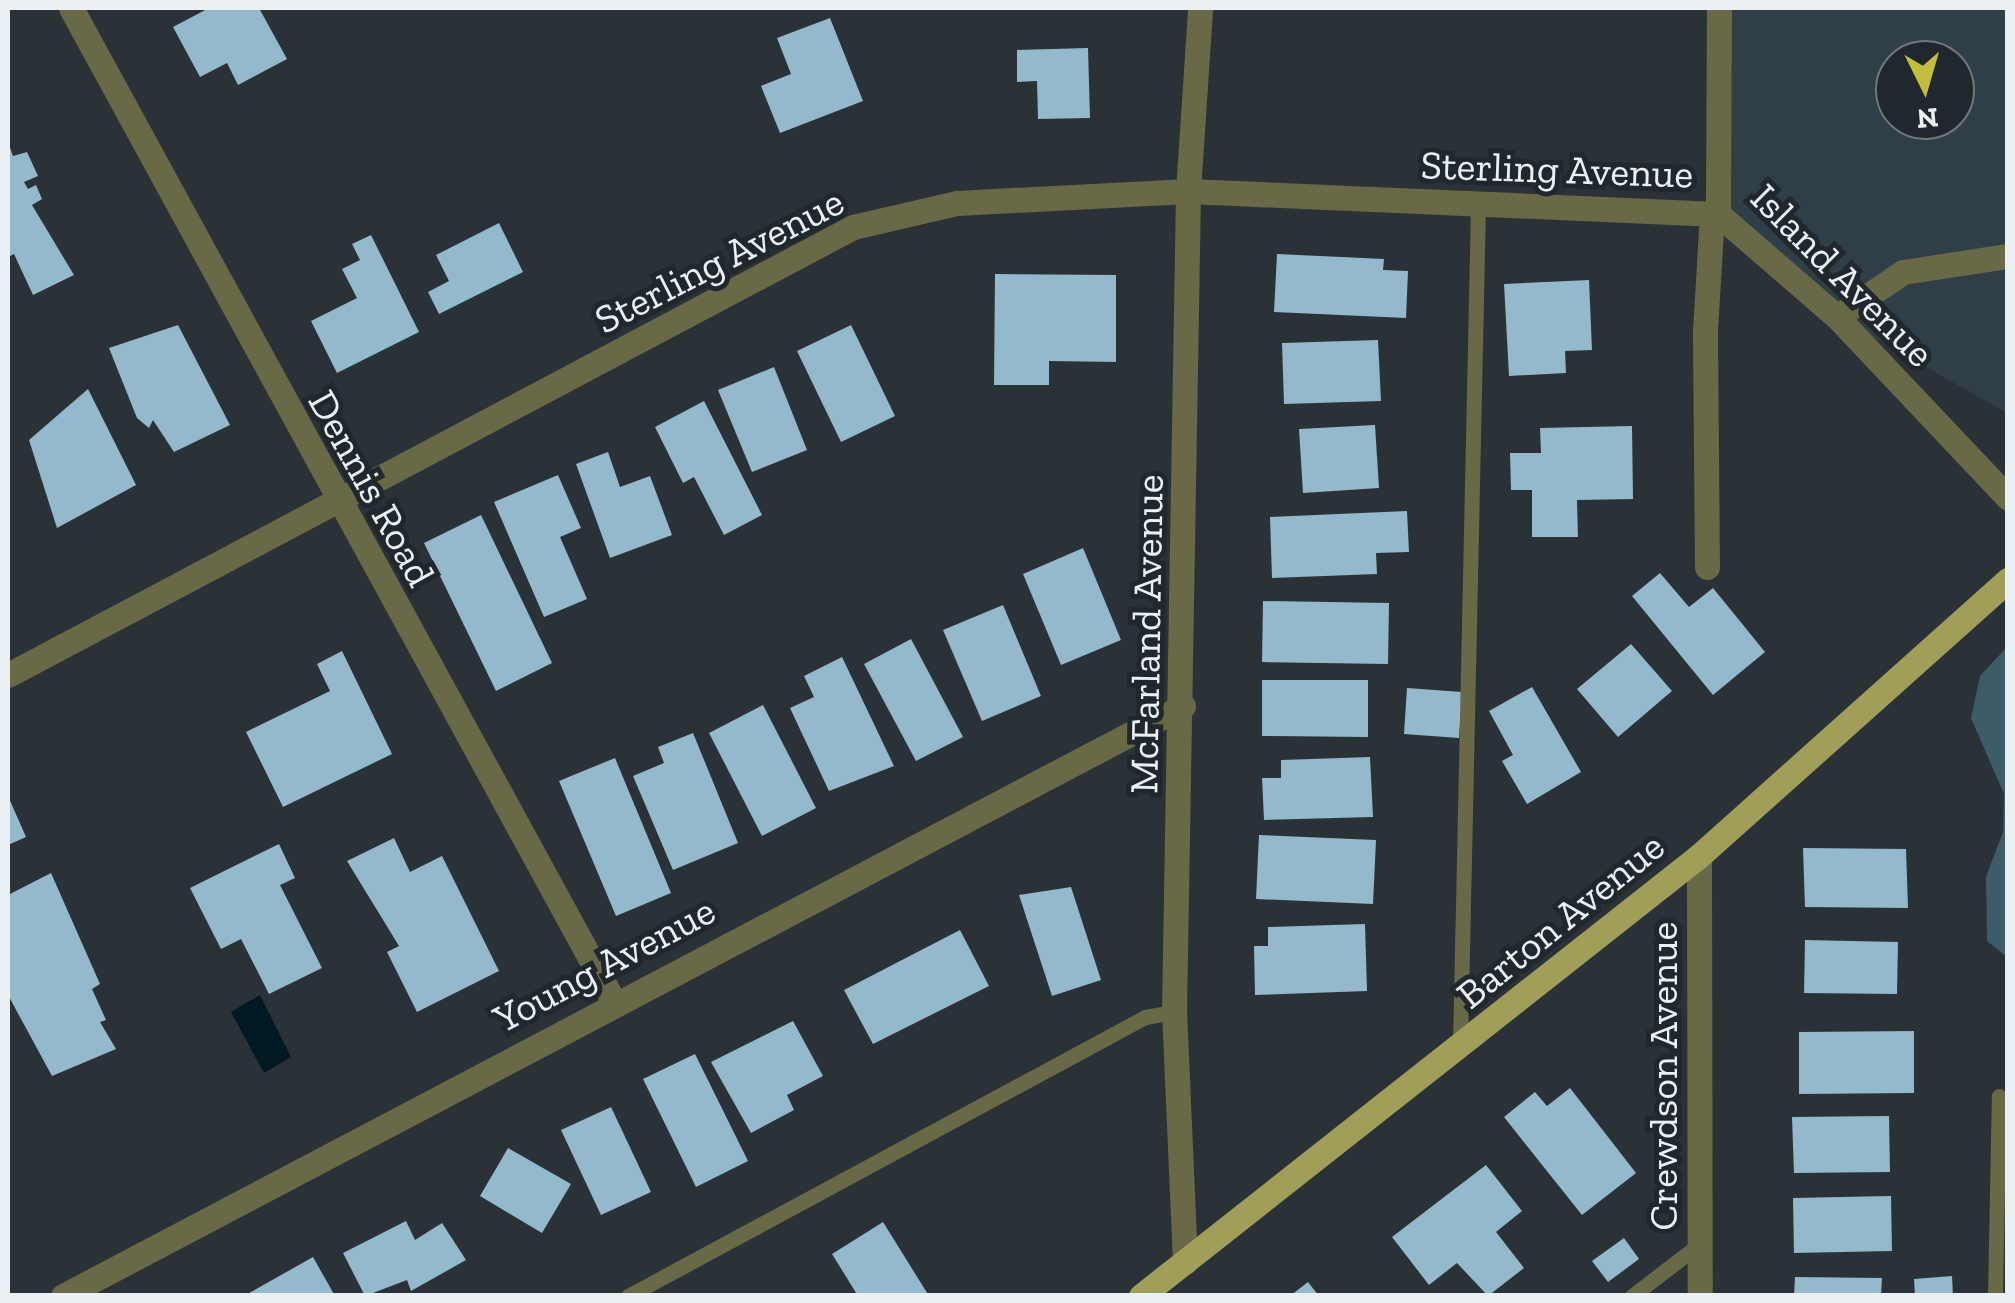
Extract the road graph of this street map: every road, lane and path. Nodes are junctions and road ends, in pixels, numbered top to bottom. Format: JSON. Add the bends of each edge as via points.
{"nodes":[{"id":1,"x":71,"y":8,"type":"edge"},
{"id":2,"x":1200,"y":8,"type":"edge"},
{"id":3,"x":1719,"y":8,"type":"edge"},
{"id":4,"x":1188,"y":190,"type":"junction"},
{"id":5,"x":1478,"y":203,"type":"junction"},
{"id":6,"x":1715,"y":214,"type":"junction"},
{"id":7,"x":2008,"y":256,"type":"edge"},
{"id":8,"x":1837,"y":316,"type":"junction"},
{"id":9,"x":2008,"y":498,"type":"edge"},
{"id":10,"x":335,"y":502,"type":"junction"},
{"id":11,"x":1707,"y":567,"type":"dead end"},
{"id":12,"x":2008,"y":580,"type":"edge"},
{"id":13,"x":8,"y":675,"type":"edge"},
{"id":14,"x":1184,"y":706,"type":"junction"},
{"id":15,"x":1699,"y":856,"type":"junction"},
{"id":16,"x":613,"y":1000,"type":"junction"},
{"id":17,"x":1174,"y":1012,"type":"junction"},
{"id":18,"x":1460,"y":1050,"type":"junction"},
{"id":19,"x":1998,"y":1096,"type":"dead end"},
{"id":20,"x":1701,"y":1244,"type":"junction"},
{"id":21,"x":1185,"y":1262,"type":"junction"},
{"id":22,"x":63,"y":1296,"type":"edge"},
{"id":23,"x":628,"y":1296,"type":"edge"},
{"id":24,"x":1141,"y":1296,"type":"edge"},
{"id":25,"x":1632,"y":1296,"type":"edge"},
{"id":26,"x":1700,"y":1296,"type":"edge"},
{"id":27,"x":1995,"y":1296,"type":"edge"}],
"edges":[{"from":1,"to":10,"type":"street","name":"Dennis Road"},
{"from":2,"to":4,"type":"street","name":"McFarland Avenue"},
{"from":3,"to":6,"type":"street","name":"Island Avenue"},
{"from":4,"to":5,"type":"street","name":"Sterling Avenue"},
{"from":4,"to":10,"type":"street","name":"Sterling Avenue","via":[[957,203],[853,227]]},
{"from":4,"to":14,"type":"street","name":"McFarland Avenue"},
{"from":5,"to":6,"type":"street","name":"Sterling Avenue"},
{"from":5,"to":18,"type":"lane"},
{"from":6,"to":8,"type":"street","name":"Island Avenue"},
{"from":6,"to":11,"type":"street","name":"Island Avenue"},
{"from":7,"to":8,"type":"street","via":[[1903,272]]},
{"from":8,"to":9,"type":"street","name":"Island Avenue"},
{"from":10,"to":13,"type":"street","name":"Sterling Avenue"},
{"from":10,"to":16,"type":"street","name":"Dennis Road"},
{"from":12,"to":15,"type":"main road","name":"Barton Avenue"},
{"from":14,"to":16,"type":"street","name":"Young Avenue"},
{"from":14,"to":17,"type":"street","name":"McFarland Avenue"},
{"from":15,"to":18,"type":"main road","name":"Barton Avenue"},
{"from":15,"to":20,"type":"street","name":"Crewdson Avenue"},
{"from":16,"to":22,"type":"street","name":"Young Avenue"},
{"from":17,"to":21,"type":"street","name":"McFarland Avenue"},
{"from":17,"to":23,"type":"lane","via":[[1145,1017]]},
{"from":18,"to":21,"type":"main road","name":"Barton Avenue"},
{"from":19,"to":27,"type":"lane"},
{"from":20,"to":25,"type":"lane"},
{"from":20,"to":26,"type":"street","name":"Crewdson Avenue"},
{"from":21,"to":24,"type":"main road","name":"Barton Avenue"}]}
